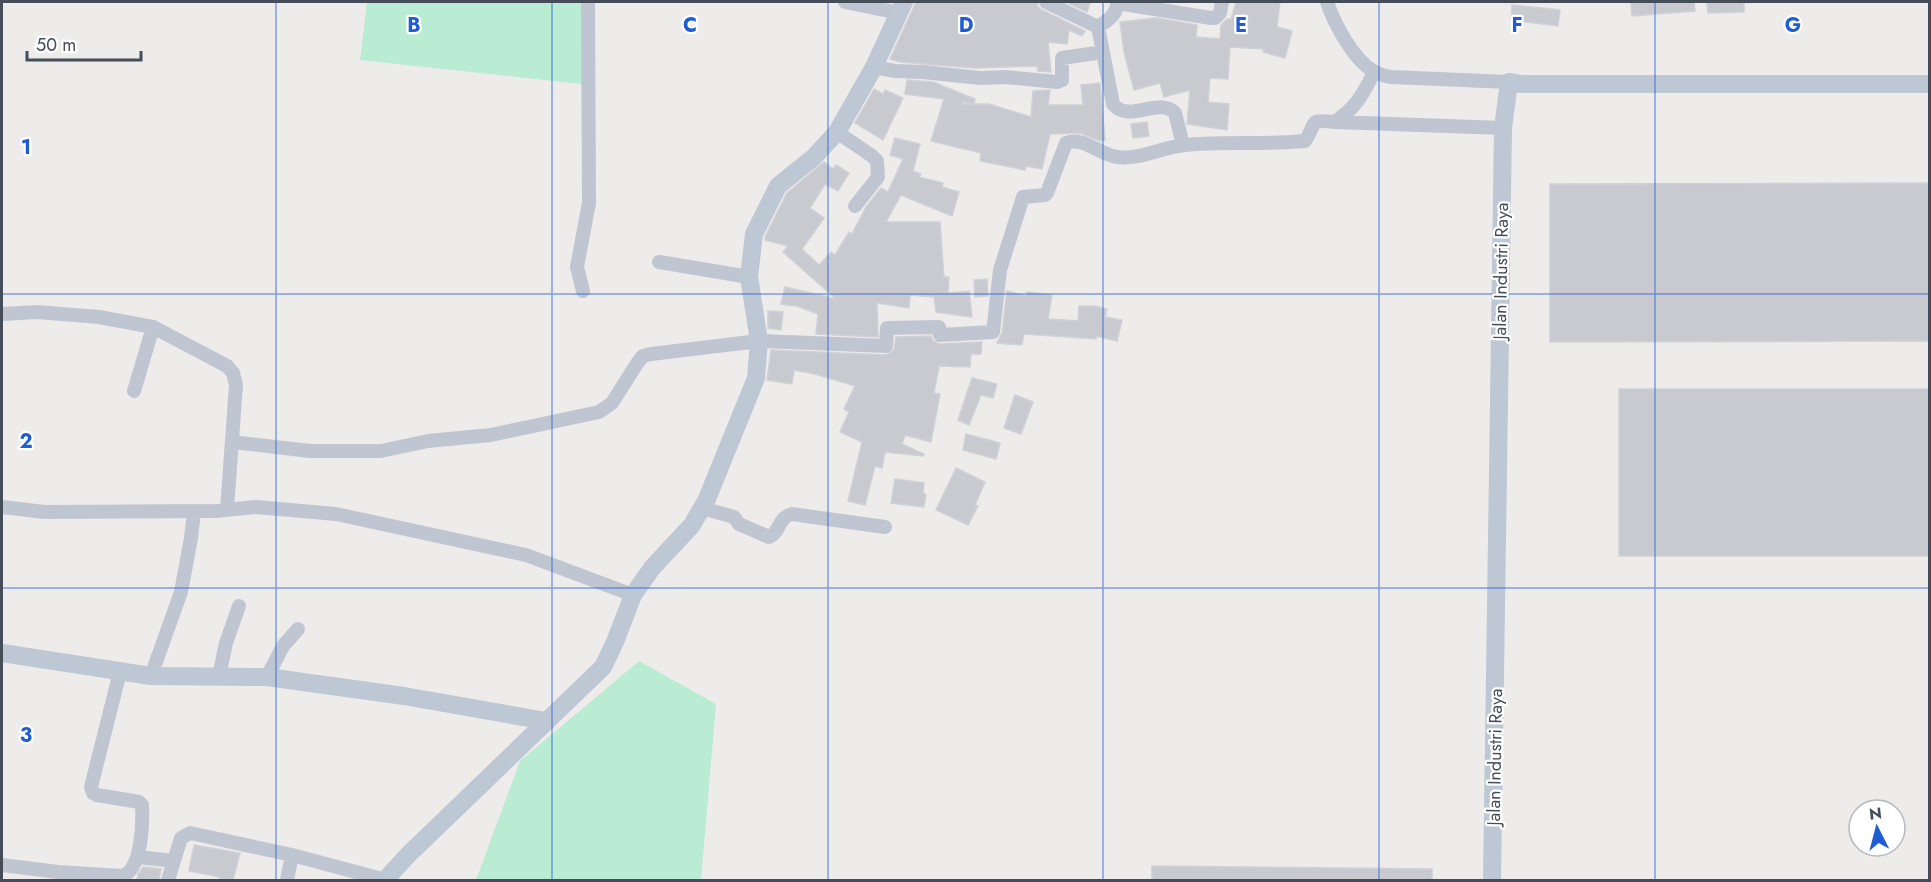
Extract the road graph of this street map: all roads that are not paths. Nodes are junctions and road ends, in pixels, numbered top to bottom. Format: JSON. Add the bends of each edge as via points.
{"nodes":[{"id":1,"x":588,"y":2,"type":"edge"},
{"id":2,"x":845,"y":2,"type":"edge"},
{"id":3,"x":1046,"y":2,"type":"edge"},
{"id":4,"x":1117,"y":2,"type":"edge"},
{"id":5,"x":1222,"y":2,"type":"edge"},
{"id":6,"x":1327,"y":2,"type":"edge"},
{"id":7,"x":901,"y":8,"type":"edge"},
{"id":8,"x":1098,"y":27,"type":"junction"},
{"id":9,"x":1103,"y":52,"type":"junction"},
{"id":10,"x":874,"y":67,"type":"junction"},
{"id":11,"x":1374,"y":72,"type":"junction"},
{"id":12,"x":1509,"y":82,"type":"junction"},
{"id":13,"x":1929,"y":84,"type":"edge"},
{"id":14,"x":1335,"y":122,"type":"junction"},
{"id":15,"x":1503,"y":128,"type":"junction"},
{"id":16,"x":837,"y":132,"type":"junction"},
{"id":17,"x":1184,"y":145,"type":"junction"},
{"id":18,"x":855,"y":206,"type":"dead end"},
{"id":19,"x":659,"y":261,"type":"dead end"},
{"id":20,"x":750,"y":277,"type":"junction"},
{"id":21,"x":583,"y":291,"type":"dead end"},
{"id":22,"x":2,"y":314,"type":"edge"},
{"id":23,"x":153,"y":327,"type":"junction"},
{"id":24,"x":759,"y":341,"type":"junction"},
{"id":25,"x":134,"y":391,"type":"dead end"},
{"id":26,"x":232,"y":442,"type":"junction"},
{"id":27,"x":2,"y":507,"type":"edge"},
{"id":28,"x":702,"y":508,"type":"junction"},
{"id":29,"x":227,"y":509,"type":"junction"},
{"id":30,"x":194,"y":512,"type":"junction"},
{"id":31,"x":885,"y":526,"type":"dead end"},
{"id":32,"x":633,"y":595,"type":"junction"},
{"id":33,"x":239,"y":606,"type":"dead end"},
{"id":34,"x":298,"y":629,"type":"dead end"},
{"id":35,"x":2,"y":653,"type":"edge"},
{"id":36,"x":120,"y":672,"type":"junction"},
{"id":37,"x":151,"y":676,"type":"junction"},
{"id":38,"x":219,"y":676,"type":"junction"},
{"id":39,"x":267,"y":677,"type":"junction"},
{"id":40,"x":546,"y":721,"type":"junction"},
{"id":41,"x":292,"y":855,"type":"junction"},
{"id":42,"x":138,"y":857,"type":"junction"},
{"id":43,"x":174,"y":861,"type":"junction"},
{"id":44,"x":2,"y":865,"type":"edge"},
{"id":45,"x":168,"y":880,"type":"edge"},
{"id":46,"x":287,"y":880,"type":"edge"},
{"id":47,"x":386,"y":880,"type":"edge"},
{"id":48,"x":1492,"y":880,"type":"edge"}],
"edges":[{"from":1,"to":21,"type":"street","via":[[589,203],[577,267]]},
{"from":2,"to":7,"type":"street"},
{"from":3,"to":8,"type":"street"},
{"from":4,"to":5,"type":"street","via":[[1215,18]]},
{"from":4,"to":8,"type":"street","via":[[1114,15]]},
{"from":6,"to":11,"type":"street","via":[[1359,60]]},
{"from":7,"to":10,"type":"street"},
{"from":8,"to":9,"type":"street"},
{"from":9,"to":10,"type":"street","via":[[1062,58],[1062,80],[1057,82]]},
{"from":9,"to":17,"type":"street","via":[[1111,100],[1117,109],[1171,109]]},
{"from":10,"to":16,"type":"street"},
{"from":11,"to":12,"type":"street","via":[[1391,77]]},
{"from":11,"to":14,"type":"street","via":[[1358,102]]},
{"from":12,"to":13,"type":"street"},
{"from":12,"to":15,"type":"street","name":"Jalan Industri Raya"},
{"from":14,"to":15,"type":"street"},
{"from":14,"to":17,"type":"street","via":[[1313,123],[1305,141]]},
{"from":15,"to":48,"type":"street","name":"Jalan Industri Raya"},
{"from":16,"to":18,"type":"street","via":[[878,161],[878,177]]},
{"from":16,"to":20,"type":"street","via":[[778,186],[754,234]]},
{"from":17,"to":24,"type":"street","via":[[1117,157],[1077,141],[1066,143],[1047,192],[1022,200],[1000,270],[993,332],[940,335],[939,327],[887,328],[886,346]]},
{"from":19,"to":20,"type":"street"},
{"from":20,"to":24,"type":"street"},
{"from":22,"to":23,"type":"street","via":[[37,312],[99,317]]},
{"from":23,"to":25,"type":"street"},
{"from":23,"to":26,"type":"street","via":[[208,355],[233,373],[236,385]]},
{"from":24,"to":26,"type":"street","via":[[643,356],[612,403],[599,412],[491,435],[428,441],[381,451],[310,451]]},
{"from":24,"to":28,"type":"street","via":[[753,388]]},
{"from":26,"to":29,"type":"street"},
{"from":27,"to":30,"type":"street","via":[[44,512]]},
{"from":28,"to":31,"type":"street","via":[[734,517],[739,524],[769,537],[783,518],[792,514]]},
{"from":28,"to":32,"type":"street"},
{"from":29,"to":30,"type":"street"},
{"from":29,"to":32,"type":"street","via":[[256,507],[336,514],[374,522],[526,555]]},
{"from":30,"to":37,"type":"street","via":[[181,592]]},
{"from":32,"to":40,"type":"street","via":[[603,668]]},
{"from":33,"to":38,"type":"street"},
{"from":34,"to":39,"type":"street","via":[[283,646]]},
{"from":35,"to":36,"type":"street"},
{"from":36,"to":37,"type":"street"},
{"from":36,"to":42,"type":"street","via":[[92,787],[97,795],[141,803]]},
{"from":37,"to":38,"type":"street"},
{"from":38,"to":39,"type":"street"},
{"from":39,"to":40,"type":"street"},
{"from":40,"to":47,"type":"street"},
{"from":41,"to":43,"type":"street","via":[[190,833],[181,838]]},
{"from":41,"to":46,"type":"street"},
{"from":41,"to":47,"type":"street"},
{"from":42,"to":43,"type":"street"},
{"from":42,"to":44,"type":"street","via":[[133,870],[122,876]]},
{"from":43,"to":45,"type":"street"}]}
